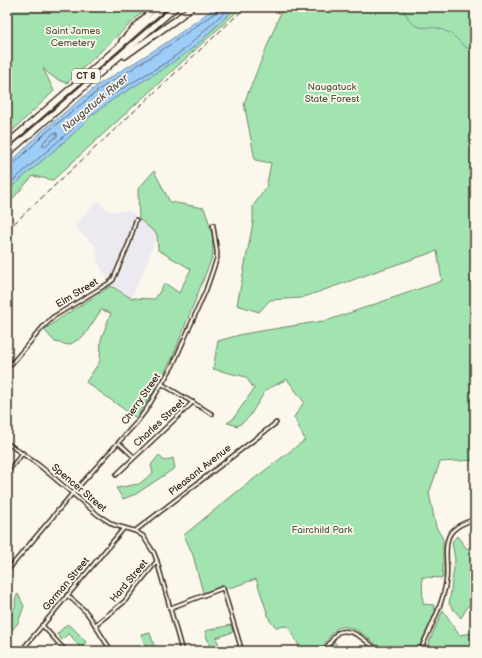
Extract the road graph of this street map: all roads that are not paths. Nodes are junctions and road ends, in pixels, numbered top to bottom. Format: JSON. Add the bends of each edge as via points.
{"nodes":[{"id":1,"x":155,"y":7,"type":"edge"},
{"id":2,"x":164,"y":7,"type":"edge"},
{"id":3,"x":176,"y":7,"type":"edge"},
{"id":4,"x":192,"y":7,"type":"edge"},
{"id":5,"x":95,"y":68,"type":"junction"},
{"id":6,"x":103,"y":71,"type":"junction"},
{"id":7,"x":7,"y":144,"type":"edge"},
{"id":8,"x":7,"y":154,"type":"edge"},
{"id":9,"x":136,"y":220,"type":"dead end"},
{"id":10,"x":213,"y":225,"type":"dead end"},
{"id":11,"x":7,"y":369,"type":"edge"},
{"id":12,"x":162,"y":384,"type":"junction"},
{"id":13,"x":193,"y":402,"type":"junction"},
{"id":14,"x":212,"y":414,"type":"dead end"},
{"id":15,"x":276,"y":423,"type":"dead end"},
{"id":16,"x":7,"y":443,"type":"edge"},
{"id":17,"x":119,"y":443,"type":"junction"},
{"id":18,"x":23,"y":453,"type":"junction"},
{"id":19,"x":134,"y":457,"type":"junction"},
{"id":20,"x":7,"y":472,"type":"edge"},
{"id":21,"x":116,"y":474,"type":"dead end"},
{"id":22,"x":72,"y":494,"type":"junction"},
{"id":23,"x":475,"y":519,"type":"edge"},
{"id":24,"x":124,"y":528,"type":"junction"},
{"id":25,"x":135,"y":531,"type":"junction"},
{"id":26,"x":157,"y":561,"type":"junction"},
{"id":27,"x":7,"y":571,"type":"edge"},
{"id":28,"x":67,"y":595,"type":"junction"},
{"id":29,"x":170,"y":608,"type":"junction"},
{"id":30,"x":42,"y":625,"type":"junction"},
{"id":31,"x":95,"y":625,"type":"junction"},
{"id":32,"x":21,"y":651,"type":"edge"},
{"id":33,"x":65,"y":651,"type":"edge"},
{"id":34,"x":112,"y":651,"type":"edge"},
{"id":35,"x":182,"y":651,"type":"edge"},
{"id":36,"x":242,"y":651,"type":"edge"},
{"id":37,"x":324,"y":651,"type":"edge"},
{"id":38,"x":378,"y":651,"type":"edge"},
{"id":39,"x":420,"y":651,"type":"edge"}],
"edges":[{"from":1,"to":5,"type":"highway"},
{"from":2,"to":5,"type":"highway","number":"CT 8"},
{"from":3,"to":6,"type":"highway","number":"CT 8"},
{"from":4,"to":6,"type":"highway"},
{"from":5,"to":7,"type":"highway","number":"CT 8"},
{"from":6,"to":8,"type":"highway","number":"CT 8"},
{"from":9,"to":11,"type":"street","name":"Elm Street","via":[[113,280],[53,317]]},
{"from":10,"to":12,"type":"street","name":"Cherry Street","via":[[217,258],[179,353]]},
{"from":12,"to":13,"type":"street"},
{"from":12,"to":17,"type":"street","name":"Cherry Street","via":[[146,410]]},
{"from":13,"to":14,"type":"street"},
{"from":13,"to":19,"type":"street","name":"Charles Street"},
{"from":15,"to":25,"type":"street","name":"Pleasant Avenue"},
{"from":16,"to":18,"type":"street","name":"Spencer Street"},
{"from":17,"to":19,"type":"street","name":"Charles Street"},
{"from":17,"to":22,"type":"street","name":"Cherry Street"},
{"from":18,"to":20,"type":"street"},
{"from":18,"to":22,"type":"street","name":"Spencer Street"},
{"from":19,"to":21,"type":"street"},
{"from":22,"to":24,"type":"street","name":"Spencer Street","via":[[98,516]]},
{"from":22,"to":27,"type":"street","name":"Cherry Street"},
{"from":23,"to":39,"type":"street","via":[[456,528],[450,535],[443,598]]},
{"from":24,"to":25,"type":"street","name":"Spencer Street"},
{"from":24,"to":28,"type":"street","name":"Gorman Street"},
{"from":25,"to":26,"type":"street","name":"Spencer Street","via":[[147,540]]},
{"from":26,"to":29,"type":"street","name":"Spencer Street"},
{"from":26,"to":31,"type":"street","name":"Hard Street","via":[[124,602]]},
{"from":28,"to":30,"type":"street","name":"Gorman Street"},
{"from":28,"to":31,"type":"street","via":[[85,611]]},
{"from":29,"to":35,"type":"street","name":"Spencer Street"},
{"from":29,"to":36,"type":"street","via":[[224,588]]},
{"from":30,"to":32,"type":"street","name":"Gorman Street"},
{"from":30,"to":33,"type":"street"},
{"from":31,"to":34,"type":"street"},
{"from":37,"to":38,"type":"street","via":[[335,634],[343,631],[358,636]]}]}
